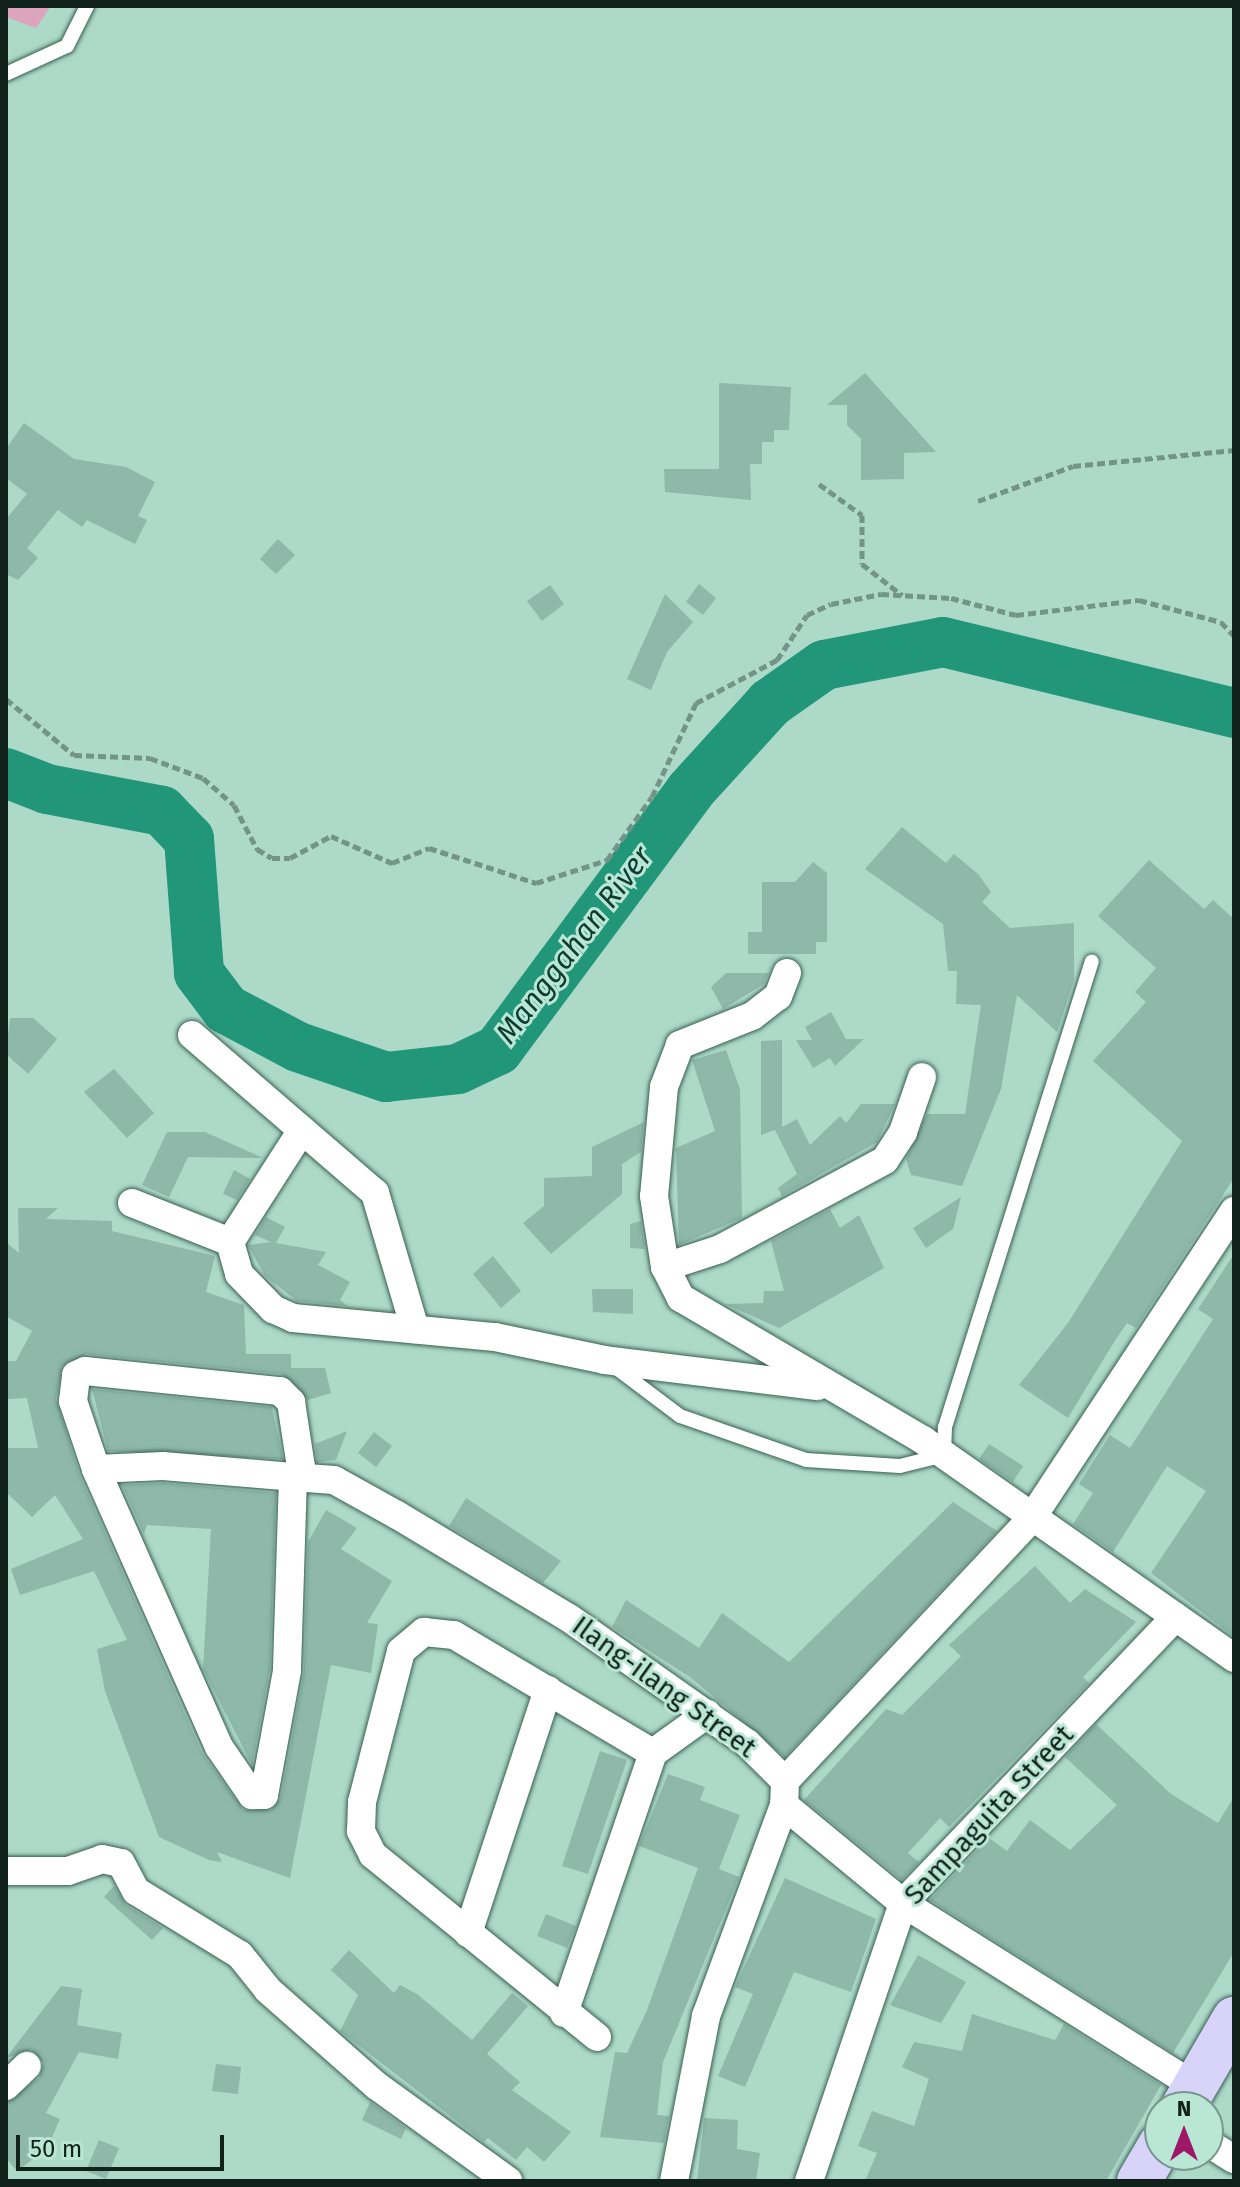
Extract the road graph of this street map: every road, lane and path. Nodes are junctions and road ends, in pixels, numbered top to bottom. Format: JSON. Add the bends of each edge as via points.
{"nodes":[{"id":1,"x":87,"y":6,"type":"edge"},
{"id":2,"x":6,"y":74,"type":"edge"},
{"id":3,"x":1234,"y":450,"type":"edge"},
{"id":4,"x":819,"y":484,"type":"dead end"},
{"id":5,"x":978,"y":501,"type":"dead end"},
{"id":6,"x":903,"y":596,"type":"junction"},
{"id":7,"x":1234,"y":636,"type":"edge"},
{"id":8,"x":6,"y":699,"type":"edge"},
{"id":9,"x":1092,"y":962,"type":"dead end"},
{"id":10,"x":787,"y":973,"type":"dead end"},
{"id":11,"x":192,"y":1035,"type":"dead end"},
{"id":12,"x":922,"y":1077,"type":"dead end"},
{"id":13,"x":302,"y":1130,"type":"junction"},
{"id":14,"x":132,"y":1203,"type":"dead end"},
{"id":15,"x":1234,"y":1211,"type":"edge"},
{"id":16,"x":230,"y":1242,"type":"junction"},
{"id":17,"x":665,"y":1267,"type":"junction"},
{"id":18,"x":415,"y":1329,"type":"junction"},
{"id":19,"x":605,"y":1360,"type":"junction"},
{"id":20,"x":830,"y":1388,"type":"junction"},
{"id":21,"x":944,"y":1455,"type":"junction"},
{"id":22,"x":96,"y":1469,"type":"junction"},
{"id":23,"x":293,"y":1477,"type":"junction"},
{"id":24,"x":1031,"y":1519,"type":"junction"},
{"id":25,"x":1175,"y":1617,"type":"junction"},
{"id":26,"x":1234,"y":1658,"type":"edge"},
{"id":27,"x":548,"y":1690,"type":"junction"},
{"id":28,"x":707,"y":1714,"type":"junction"},
{"id":29,"x":653,"y":1753,"type":"junction"},
{"id":30,"x":785,"y":1793,"type":"junction"},
{"id":31,"x":6,"y":1871,"type":"edge"},
{"id":32,"x":903,"y":1903,"type":"junction"},
{"id":33,"x":468,"y":1933,"type":"junction"},
{"id":34,"x":564,"y":2013,"type":"junction"},
{"id":35,"x":1234,"y":2019,"type":"edge"},
{"id":36,"x":597,"y":2037,"type":"dead end"},
{"id":37,"x":27,"y":2066,"type":"dead end"},
{"id":38,"x":6,"y":2086,"type":"edge"},
{"id":39,"x":1181,"y":2091,"type":"edge"},
{"id":40,"x":1193,"y":2091,"type":"edge"},
{"id":41,"x":508,"y":2181,"type":"edge"},
{"id":42,"x":674,"y":2181,"type":"edge"},
{"id":43,"x":809,"y":2181,"type":"edge"}],
"edges":[{"from":1,"to":2,"type":"lane","via":[[67,46]]},
{"from":3,"to":5,"type":"path","via":[[1073,466]]},
{"from":4,"to":6,"type":"path","via":[[862,515],[862,564]]},
{"from":6,"to":7,"type":"path","via":[[951,598],[1016,615],[1139,600],[1221,622]]},
{"from":6,"to":8,"type":"path","via":[[856,597],[807,615],[777,660],[714,688],[696,703],[625,841],[607,860],[536,883],[504,879],[429,848],[392,863],[331,836],[290,858],[272,858],[257,849],[234,805],[203,778],[150,758],[74,755]]},
{"from":9,"to":21,"type":"lane","via":[[945,1427]]},
{"from":10,"to":17,"type":"street","via":[[778,996],[752,1016],[692,1039],[675,1054],[664,1087],[654,1196]]},
{"from":11,"to":13,"type":"street"},
{"from":12,"to":17,"type":"street","via":[[903,1132],[885,1160],[720,1249]]},
{"from":13,"to":16,"type":"street"},
{"from":13,"to":18,"type":"street","via":[[375,1193]]},
{"from":14,"to":16,"type":"street"},
{"from":15,"to":24,"type":"street"},
{"from":16,"to":18,"type":"street","via":[[239,1274],[273,1309],[332,1324]]},
{"from":17,"to":20,"type":"street","via":[[681,1298]]},
{"from":18,"to":19,"type":"street"},
{"from":19,"to":20,"type":"street"},
{"from":19,"to":21,"type":"lane","via":[[680,1416],[806,1460],[900,1466]]},
{"from":20,"to":21,"type":"street"},
{"from":21,"to":24,"type":"street"},
{"from":22,"to":23,"type":"street"},
{"from":22,"to":23,"type":"street","via":[[74,1412],[72,1386],[85,1371],[280,1391],[291,1402],[301,1467]]},
{"from":22,"to":23,"type":"street","via":[[219,1747],[252,1795],[264,1795],[287,1671]]},
{"from":23,"to":28,"type":"street","name":"Ilang-ilang Street","via":[[334,1480],[569,1618]]},
{"from":24,"to":25,"type":"street"},
{"from":24,"to":30,"type":"street"},
{"from":25,"to":26,"type":"street"},
{"from":25,"to":32,"type":"street","name":"Sampaguita Street"},
{"from":27,"to":29,"type":"street"},
{"from":27,"to":33,"type":"street"},
{"from":27,"to":33,"type":"street","via":[[454,1635],[424,1632],[401,1651],[361,1831],[373,1855]]},
{"from":28,"to":29,"type":"street"},
{"from":28,"to":30,"type":"street","name":"Ilang-ilang Street"},
{"from":29,"to":34,"type":"street"},
{"from":30,"to":32,"type":"street","name":"Ilang-ilang Street"},
{"from":30,"to":42,"type":"street","via":[[706,2016]]},
{"from":31,"to":41,"type":"street","via":[[68,1871],[102,1859],[121,1863],[136,1891],[240,1955],[268,1990],[377,2086]]},
{"from":32,"to":39,"type":"street","name":"Ilang-ilang Street"},
{"from":32,"to":43,"type":"street","name":"Sampaguita Street"},
{"from":33,"to":34,"type":"street"},
{"from":34,"to":36,"type":"street"},
{"from":35,"to":40,"type":"main road"},
{"from":37,"to":38,"type":"street"}]}
